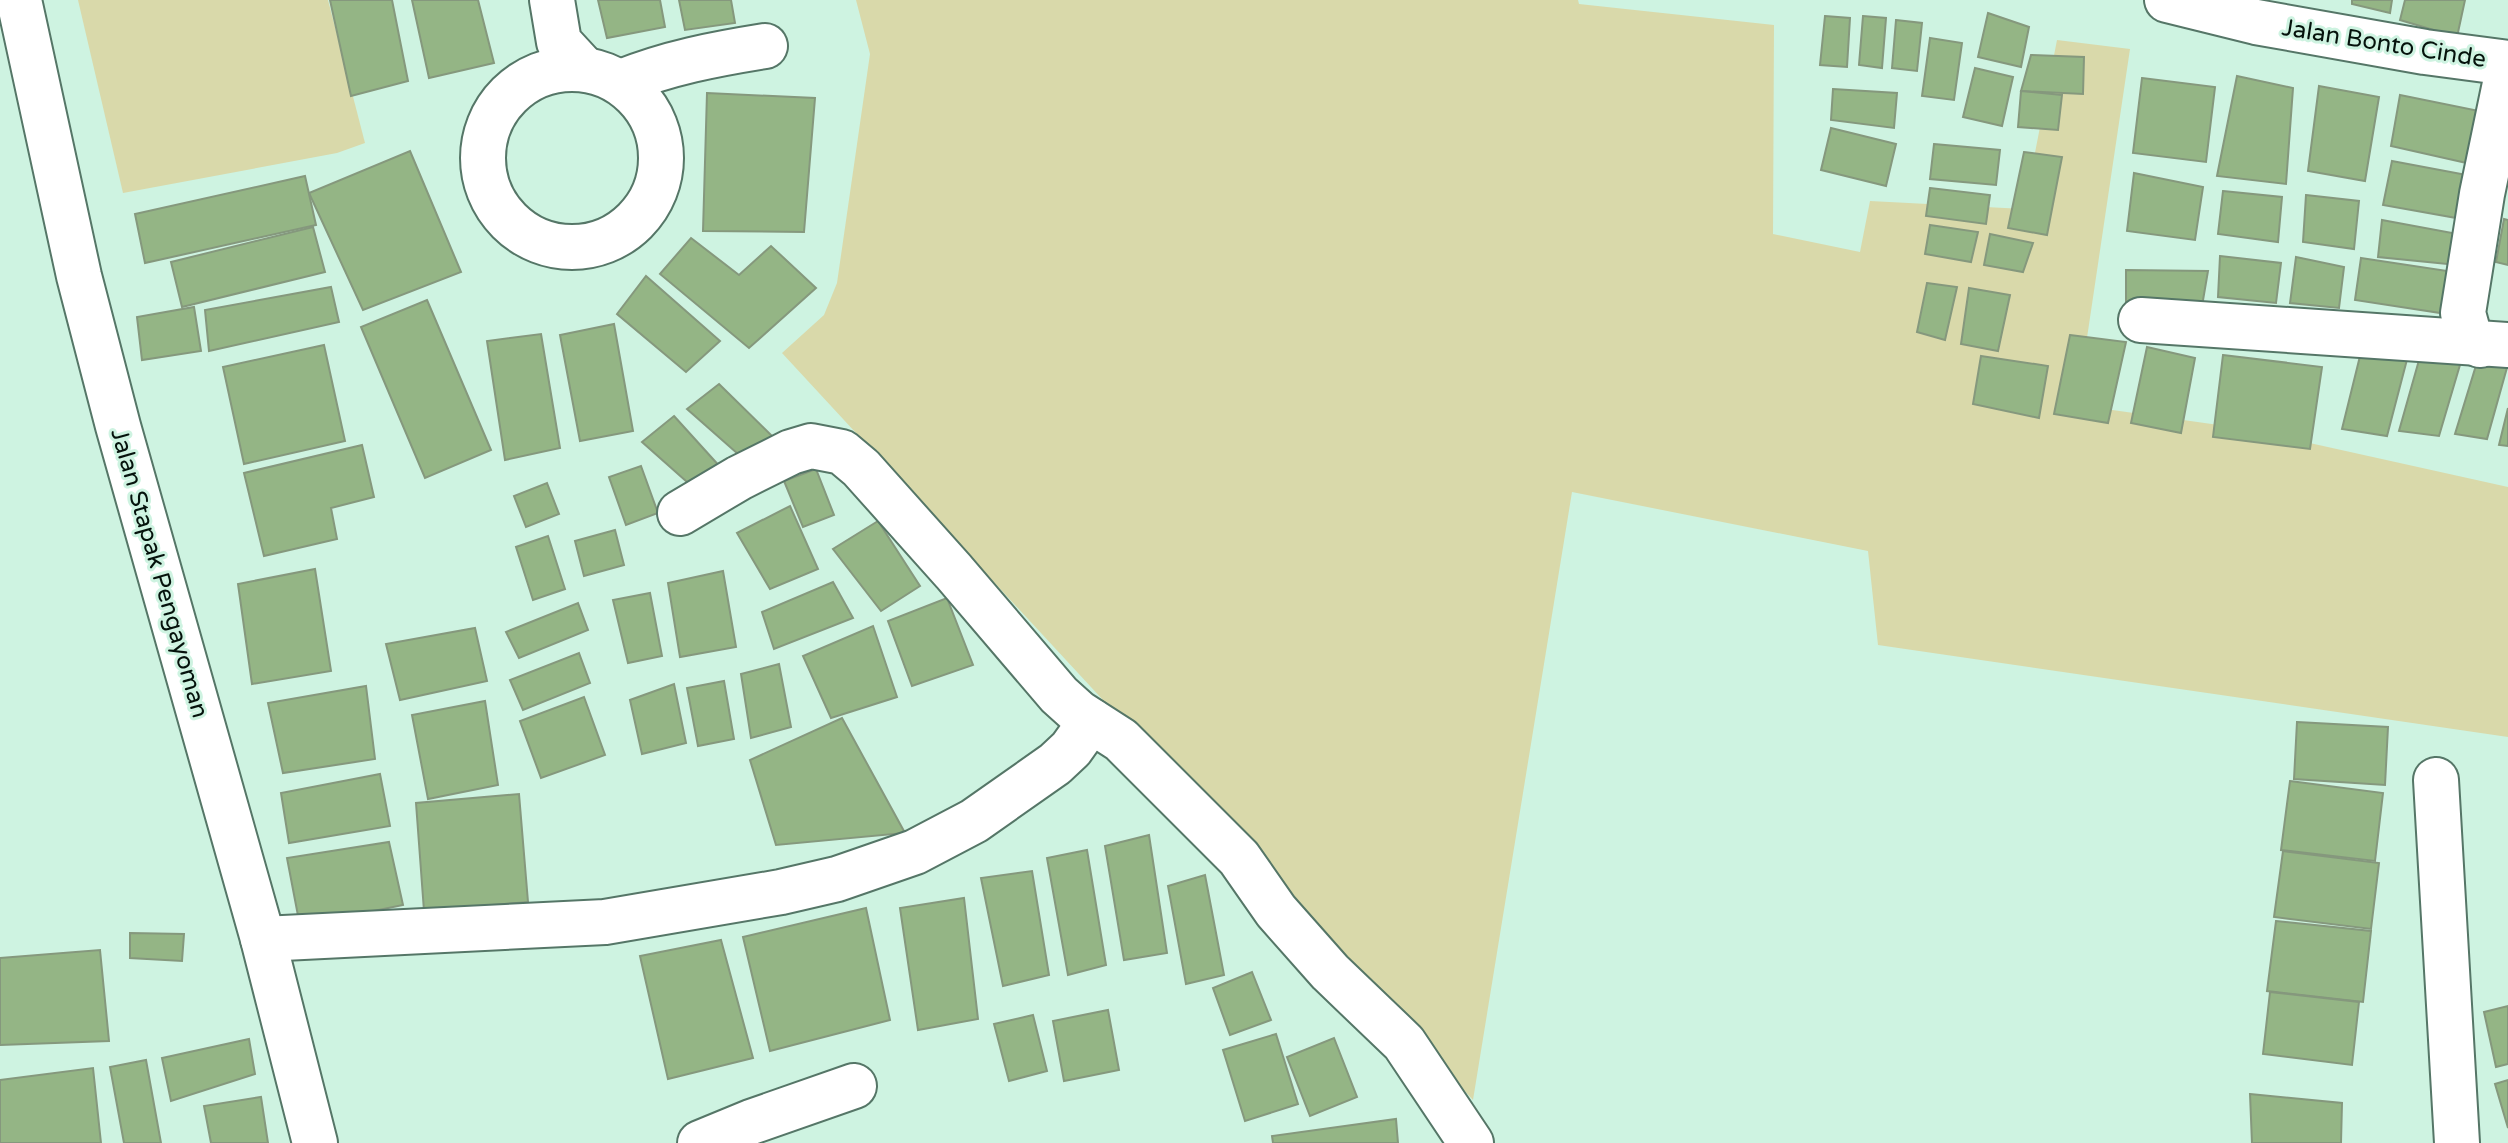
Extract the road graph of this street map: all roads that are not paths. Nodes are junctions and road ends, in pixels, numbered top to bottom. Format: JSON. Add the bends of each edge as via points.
{"nodes":[{"id":1,"x":19,"y":0,"type":"edge"},
{"id":2,"x":552,"y":0,"type":"edge"},
{"id":3,"x":2167,"y":0,"type":"edge"},
{"id":4,"x":765,"y":46,"type":"dead end"},
{"id":5,"x":2508,"y":66,"type":"edge"},
{"id":6,"x":2141,"y":320,"type":"dead end"},
{"id":7,"x":2494,"y":345,"type":"edge"},
{"id":8,"x":680,"y":513,"type":"dead end"},
{"id":9,"x":1091,"y":721,"type":"junction"},
{"id":10,"x":2436,"y":780,"type":"dead end"},
{"id":11,"x":263,"y":939,"type":"junction"},
{"id":12,"x":854,"y":1086,"type":"dead end"},
{"id":13,"x":315,"y":1143,"type":"edge"},
{"id":14,"x":700,"y":1143,"type":"edge"},
{"id":15,"x":1471,"y":1143,"type":"edge"},
{"id":16,"x":2457,"y":1143,"type":"edge"}],
"edges":[{"from":1,"to":11,"type":"street","name":"Jalan Stapak Pengayoman","via":[[79,276],[132,482]]},
{"from":2,"to":4,"type":"street","via":[[559,42],[602,75]]},
{"from":3,"to":5,"type":"street","name":"Jalan Bonto Cinde","via":[[2256,22]]},
{"from":5,"to":7,"type":"street","name":"Jalan Bonto Cinde","via":[[2463,313],[2469,335]]},
{"from":6,"to":7,"type":"street"},
{"from":8,"to":9,"type":"street","via":[[791,452],[811,446],[842,452],[1059,695]]},
{"from":9,"to":11,"type":"street","via":[[1055,764],[974,821],[915,852],[837,879],[605,922]]},
{"from":9,"to":15,"type":"street","via":[[1121,740],[1239,858],[1330,972],[1404,1043]]},
{"from":10,"to":16,"type":"street"},
{"from":11,"to":13,"type":"street","name":"Jalan Stapak Pengayoman"},
{"from":12,"to":14,"type":"street"}]}
